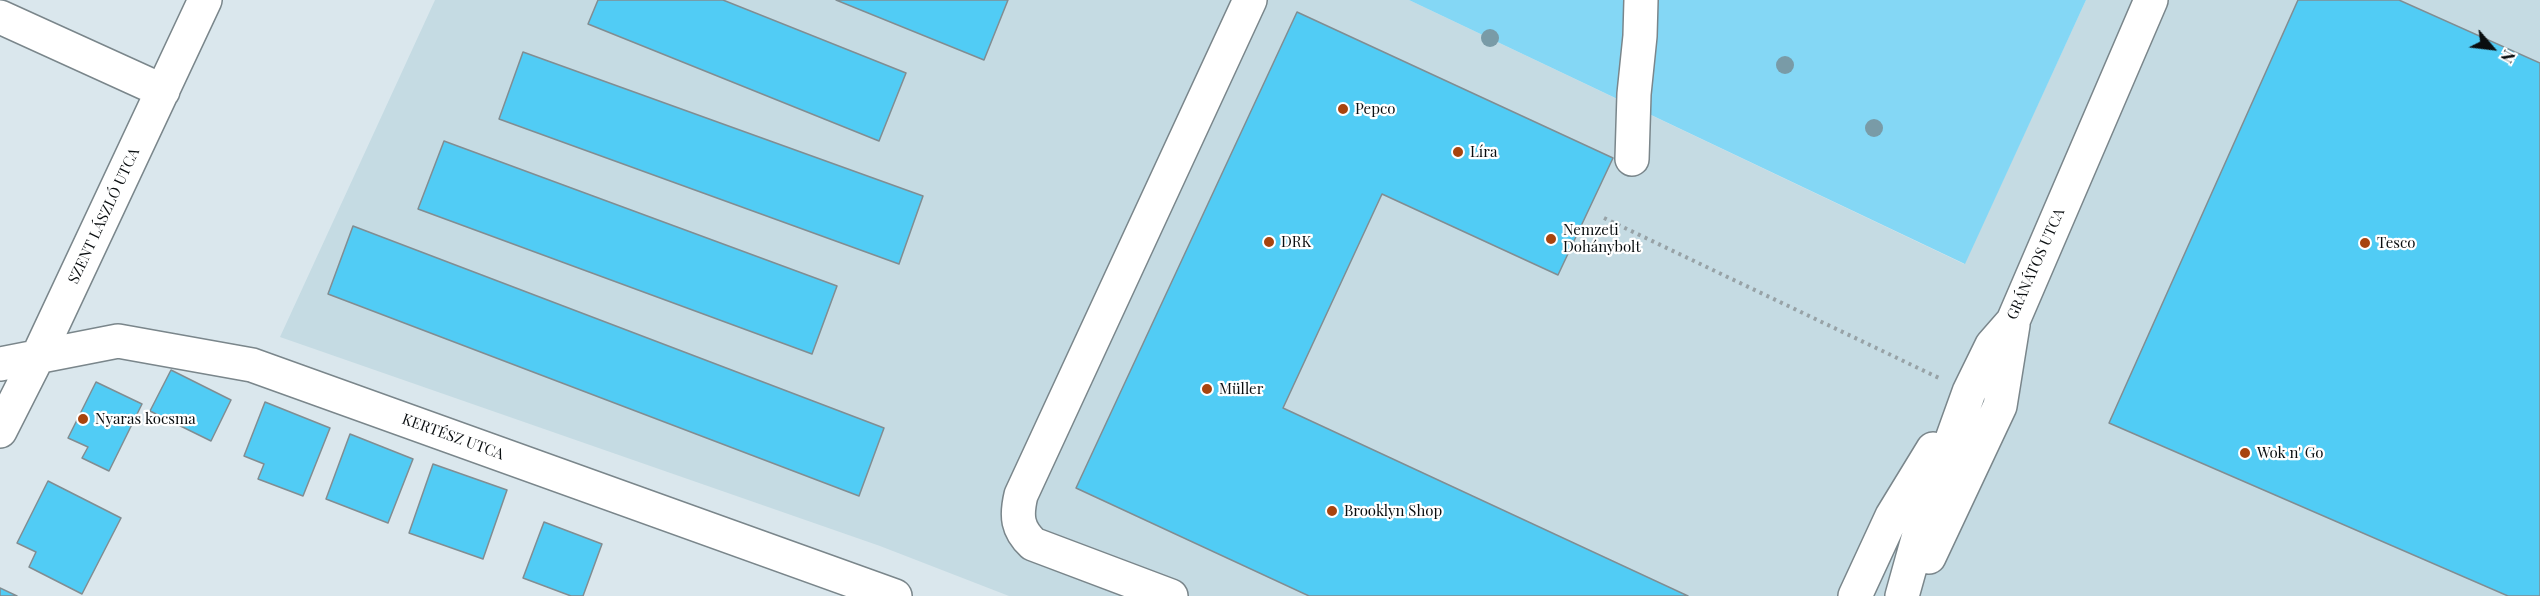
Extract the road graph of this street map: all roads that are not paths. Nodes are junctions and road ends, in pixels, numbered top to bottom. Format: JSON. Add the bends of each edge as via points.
{"nodes":[{"id":1,"x":205,"y":0,"type":"edge"},
{"id":2,"x":1250,"y":0,"type":"edge"},
{"id":3,"x":1641,"y":0,"type":"edge"},
{"id":4,"x":2151,"y":0,"type":"edge"},
{"id":5,"x":0,"y":17,"type":"edge"},
{"id":6,"x":163,"y":91,"type":"junction"},
{"id":7,"x":1632,"y":159,"type":"dead end"},
{"id":8,"x":2013,"y":321,"type":"junction"},
{"id":9,"x":38,"y":356,"type":"junction"},
{"id":10,"x":0,"y":364,"type":"edge"},
{"id":11,"x":1969,"y":392,"type":"junction"},
{"id":12,"x":0,"y":431,"type":"edge"},
{"id":13,"x":888,"y":595,"type":"edge"},
{"id":14,"x":1171,"y":596,"type":"edge"},
{"id":15,"x":1855,"y":596,"type":"edge"},
{"id":16,"x":1902,"y":596,"type":"edge"},
{"id":17,"x":1911,"y":596,"type":"edge"}],
"edges":[{"from":1,"to":6,"type":"street","name":"SZENT LÁSZLÓ UTCA"},
{"from":2,"to":14,"type":"street","via":[[1018,507],[1021,531],[1034,544]]},
{"from":3,"to":7,"type":"street"},
{"from":4,"to":8,"type":"street","name":"GRÁNÁTOS UTCA"},
{"from":5,"to":6,"type":"street"},
{"from":6,"to":9,"type":"street","name":"SZENT LÁSZLÓ UTCA"},
{"from":8,"to":11,"type":"street","name":"GRÁNÁTOS UTCA","via":[[1992,345]]},
{"from":8,"to":17,"type":"street","via":[[2000,406]]},
{"from":9,"to":10,"type":"street","name":"KERTÉSZ UTCA"},
{"from":9,"to":12,"type":"street","name":"SZENT LÁSZLÓ UTCA"},
{"from":9,"to":13,"type":"street","name":"KERTÉSZ UTCA","via":[[118,341],[252,365]]},
{"from":11,"to":15,"type":"street","via":[[1892,516]]},
{"from":11,"to":16,"type":"street","name":"GRÁNÁTOS UTCA","via":[[1923,517]]}]}
